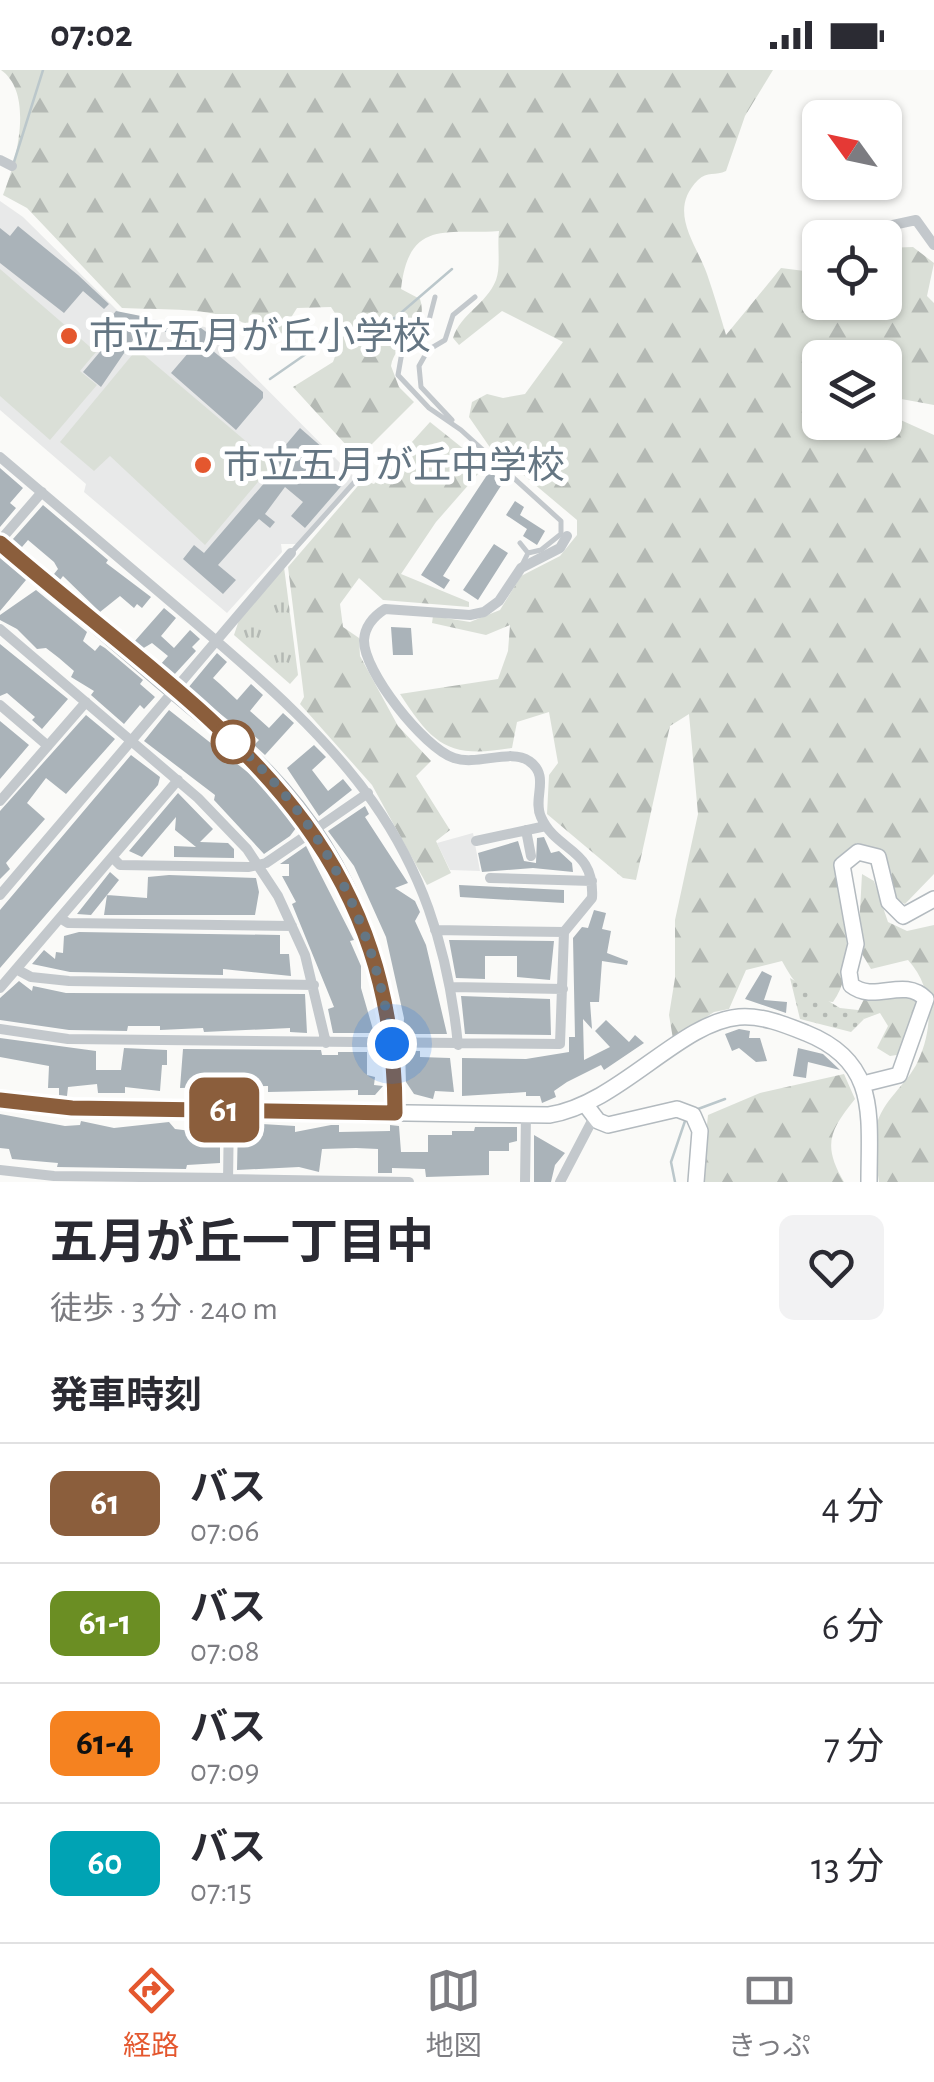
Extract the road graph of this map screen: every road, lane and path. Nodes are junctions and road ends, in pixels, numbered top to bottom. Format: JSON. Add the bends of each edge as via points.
{"nodes":[{"id":1,"x":0,"y":160,"type":"edge"},
{"id":2,"x":12,"y":166,"type":"dead end"},
{"id":3,"x":902,"y":223,"type":"edge"},
{"id":4,"x":934,"y":245,"type":"edge"},
{"id":5,"x":435,"y":297,"type":"dead end"},
{"id":6,"x":475,"y":297,"type":"dead end"},
{"id":7,"x":461,"y":430,"type":"junction"},
{"id":8,"x":0,"y":457,"type":"edge"},
{"id":9,"x":359,"y":476,"type":"dead end"},
{"id":10,"x":42,"y":492,"type":"junction"},
{"id":11,"x":567,"y":536,"type":"dead end"},
{"id":12,"x":2,"y":540,"type":"edge"},
{"id":13,"x":520,"y":544,"type":"dead end"},
{"id":14,"x":291,"y":553,"type":"joint"},
{"id":15,"x":528,"y":553,"type":"junction"},
{"id":16,"x":518,"y":572,"type":"junction"},
{"id":17,"x":0,"y":629,"type":"edge"},
{"id":18,"x":217,"y":641,"type":"junction"},
{"id":19,"x":174,"y":691,"type":"junction"},
{"id":20,"x":86,"y":702,"type":"junction"},
{"id":21,"x":0,"y":705,"type":"edge"},
{"id":22,"x":131,"y":741,"type":"junction"},
{"id":23,"x":48,"y":746,"type":"junction"},
{"id":24,"x":178,"y":780,"type":"junction"},
{"id":25,"x":0,"y":782,"type":"edge"},
{"id":26,"x":10,"y":790,"type":"junction"},
{"id":27,"x":368,"y":792,"type":"junction"},
{"id":28,"x":0,"y":802,"type":"edge"},
{"id":29,"x":320,"y":826,"type":"dead end"},
{"id":30,"x":546,"y":826,"type":"junction"},
{"id":31,"x":526,"y":830,"type":"junction"},
{"id":32,"x":306,"y":835,"type":"dead end"},
{"id":33,"x":476,"y":840,"type":"dead end"},
{"id":34,"x":532,"y":856,"type":"dead end"},
{"id":35,"x":112,"y":858,"type":"junction"},
{"id":36,"x":260,"y":866,"type":"junction"},
{"id":37,"x":490,"y":878,"type":"dead end"},
{"id":38,"x":592,"y":881,"type":"junction"},
{"id":39,"x":0,"y":895,"type":"edge"},
{"id":40,"x":934,"y":899,"type":"edge"},
{"id":41,"x":60,"y":918,"type":"junction"},
{"id":42,"x":292,"y":926,"type":"junction"},
{"id":43,"x":436,"y":930,"type":"junction"},
{"id":44,"x":564,"y":932,"type":"junction"},
{"id":45,"x":16,"y":969,"type":"junction"},
{"id":46,"x":314,"y":985,"type":"junction"},
{"id":47,"x":450,"y":987,"type":"junction"},
{"id":48,"x":0,"y":988,"type":"edge"},
{"id":49,"x":563,"y":988,"type":"junction"},
{"id":50,"x":0,"y":1029,"type":"edge"},
{"id":51,"x":326,"y":1043,"type":"junction"},
{"id":52,"x":392,"y":1044,"type":"junction"},
{"id":53,"x":458,"y":1044,"type":"junction"},
{"id":54,"x":863,"y":1084,"type":"junction"},
{"id":55,"x":0,"y":1100,"type":"edge"},
{"id":56,"x":229,"y":1110,"type":"junction"},
{"id":57,"x":590,"y":1111,"type":"junction"},
{"id":58,"x":395,"y":1113,"type":"junction"},
{"id":59,"x":526,"y":1116,"type":"junction"},
{"id":60,"x":0,"y":1170,"type":"edge"},
{"id":61,"x":174,"y":1180,"type":"edge"},
{"id":62,"x":228,"y":1180,"type":"edge"},
{"id":63,"x":409,"y":1182,"type":"edge"},
{"id":64,"x":525,"y":1182,"type":"edge"},
{"id":65,"x":560,"y":1182,"type":"edge"},
{"id":66,"x":696,"y":1182,"type":"edge"},
{"id":67,"x":869,"y":1182,"type":"edge"}],
"edges":[{"from":1,"to":2,"type":"street"},
{"from":3,"to":4,"type":"street","via":[[916,220]]},
{"from":5,"to":7,"type":"lane","via":[[427,328],[402,352],[397,372]]},
{"from":6,"to":7,"type":"lane","via":[[453,314],[448,335],[422,357],[418,370],[423,392]]},
{"from":7,"to":15,"type":"lane","via":[[561,521],[561,534]]},
{"from":8,"to":10,"type":"street"},
{"from":9,"to":14,"type":"lane"},
{"from":10,"to":12,"type":"street"},
{"from":10,"to":18,"type":"street"},
{"from":11,"to":16,"type":"street","via":[[560,548]]},
{"from":12,"to":19,"type":"street"},
{"from":13,"to":15,"type":"lane"},
{"from":14,"to":18,"type":"street"},
{"from":15,"to":16,"type":"lane"},
{"from":16,"to":30,"type":"street","via":[[499,602],[479,614],[386,610],[367,628],[365,646],[405,718],[434,749],[461,760],[517,756],[531,762],[540,773],[538,809]]},
{"from":17,"to":20,"type":"street"},
{"from":18,"to":19,"type":"street"},
{"from":18,"to":27,"type":"street","via":[[308,721]]},
{"from":19,"to":22,"type":"street"},
{"from":19,"to":52,"type":"street","via":[[266,772],[318,838],[365,929]]},
{"from":20,"to":22,"type":"street"},
{"from":20,"to":23,"type":"street"},
{"from":21,"to":23,"type":"street"},
{"from":22,"to":24,"type":"street"},
{"from":22,"to":39,"type":"street"},
{"from":23,"to":26,"type":"street"},
{"from":24,"to":35,"type":"street"},
{"from":24,"to":36,"type":"street"},
{"from":25,"to":26,"type":"street"},
{"from":26,"to":28,"type":"street"},
{"from":27,"to":29,"type":"street"},
{"from":27,"to":43,"type":"street","via":[[407,858]]},
{"from":30,"to":31,"type":"street"},
{"from":30,"to":38,"type":"street","via":[[582,857]]},
{"from":31,"to":33,"type":"street"},
{"from":31,"to":34,"type":"street"},
{"from":32,"to":36,"type":"street"},
{"from":35,"to":36,"type":"street","via":[[120,864]]},
{"from":35,"to":41,"type":"street"},
{"from":36,"to":42,"type":"street"},
{"from":37,"to":38,"type":"street"},
{"from":38,"to":44,"type":"street","via":[[589,904]]},
{"from":40,"to":54,"type":"street","via":[[903,916],[889,902],[878,857],[858,852],[842,864],[856,944],[851,985],[865,993],[908,988],[926,999],[900,1075]]},
{"from":41,"to":42,"type":"street"},
{"from":41,"to":45,"type":"street"},
{"from":42,"to":46,"type":"street"},
{"from":43,"to":44,"type":"street"},
{"from":43,"to":47,"type":"street"},
{"from":44,"to":49,"type":"street"},
{"from":45,"to":46,"type":"street","via":[[69,981]]},
{"from":45,"to":48,"type":"street"},
{"from":46,"to":51,"type":"street"},
{"from":47,"to":49,"type":"street"},
{"from":47,"to":53,"type":"street"},
{"from":49,"to":53,"type":"street","via":[[558,1046]]},
{"from":50,"to":51,"type":"street","via":[[68,1039]]},
{"from":51,"to":52,"type":"street"},
{"from":52,"to":53,"type":"street"},
{"from":52,"to":58,"type":"street"},
{"from":54,"to":57,"type":"street","via":[[847,1058],[823,1040],[741,1017],[711,1026]]},
{"from":54,"to":67,"type":"street"},
{"from":55,"to":56,"type":"street"},
{"from":56,"to":58,"type":"street"},
{"from":56,"to":62,"type":"street"},
{"from":57,"to":59,"type":"street"},
{"from":57,"to":65,"type":"street"},
{"from":57,"to":66,"type":"street","via":[[613,1125],[668,1110],[691,1114],[700,1132]]},
{"from":58,"to":59,"type":"street"},
{"from":59,"to":64,"type":"street"},
{"from":60,"to":61,"type":"street"},
{"from":61,"to":62,"type":"street"},
{"from":62,"to":63,"type":"street"}]}
